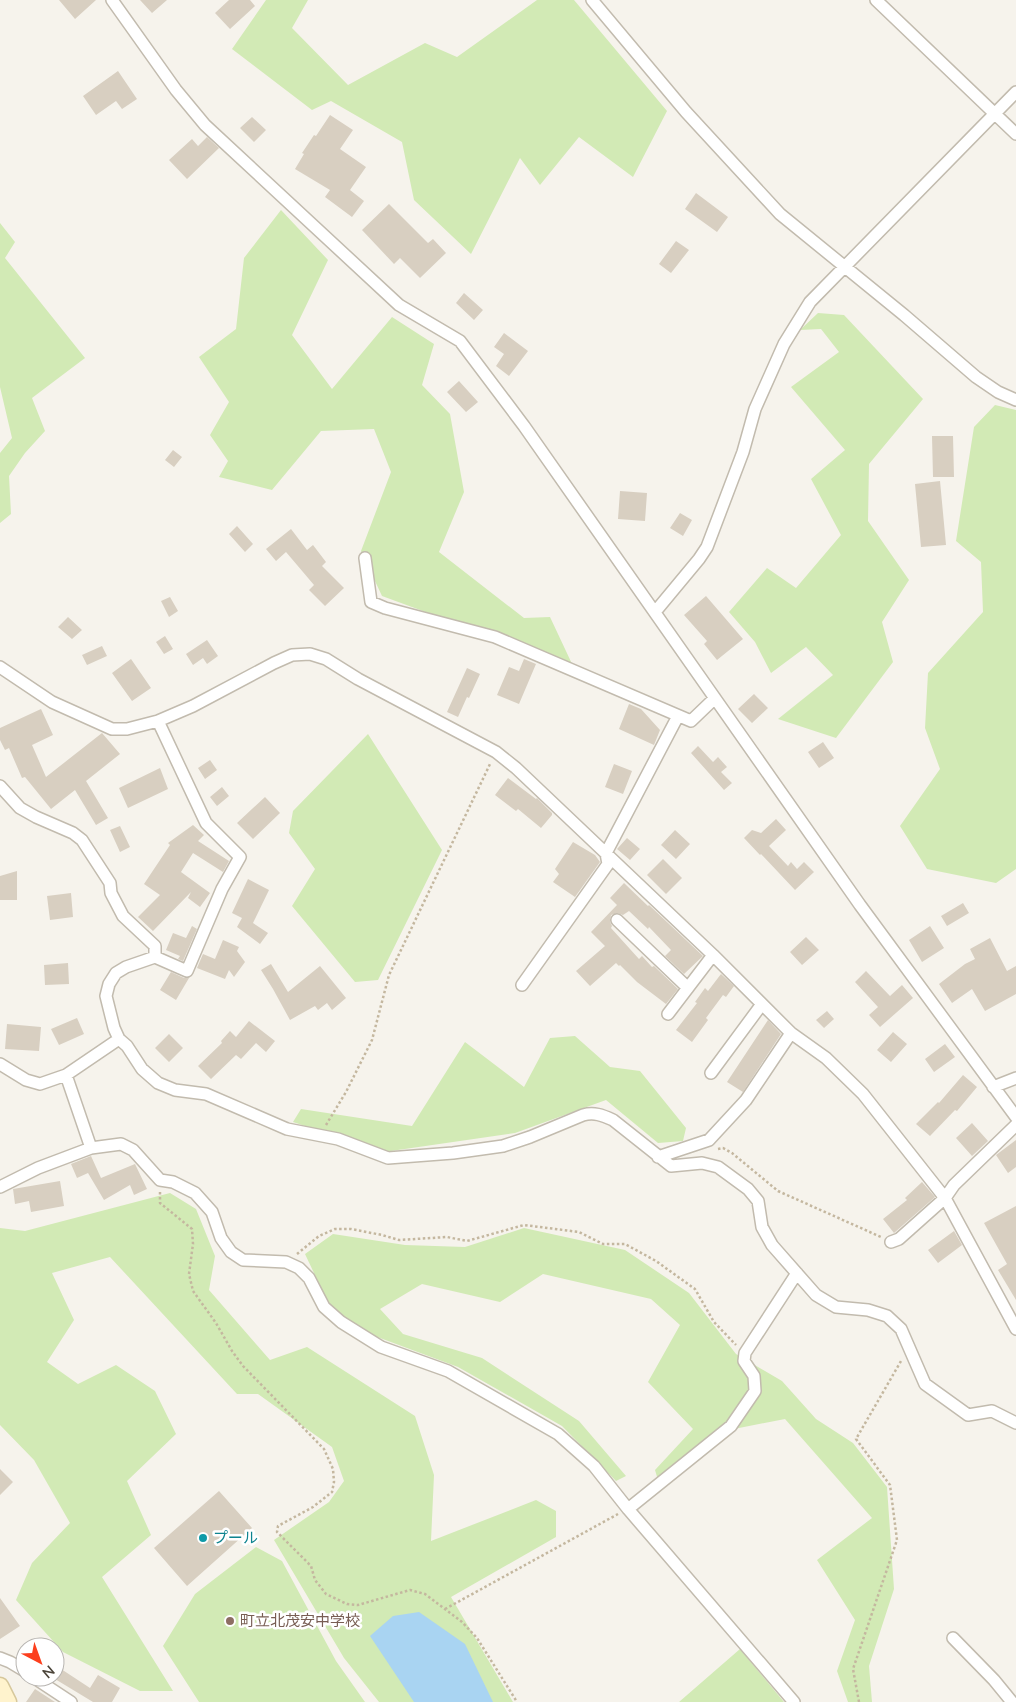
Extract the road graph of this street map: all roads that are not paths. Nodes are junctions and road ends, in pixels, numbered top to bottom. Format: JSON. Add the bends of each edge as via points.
{"nodes":[{"id":1,"x":112,"y":0,"type":"edge"},
{"id":2,"x":592,"y":0,"type":"edge"},
{"id":3,"x":876,"y":0,"type":"edge"},
{"id":4,"x":1016,"y":92,"type":"edge"},
{"id":5,"x":995,"y":114,"type":"junction"},
{"id":6,"x":1016,"y":134,"type":"edge"},
{"id":7,"x":845,"y":267,"type":"junction"},
{"id":8,"x":1016,"y":400,"type":"edge"},
{"id":9,"x":365,"y":558,"type":"dead end"},
{"id":10,"x":654,"y":612,"type":"junction"},
{"id":11,"x":0,"y":667,"type":"edge"},
{"id":12,"x":715,"y":698,"type":"junction"},
{"id":13,"x":678,"y":716,"type":"junction"},
{"id":14,"x":158,"y":721,"type":"junction"},
{"id":15,"x":0,"y":786,"type":"edge"},
{"id":16,"x":606,"y":853,"type":"junction"},
{"id":17,"x":617,"y":920,"type":"dead end"},
{"id":18,"x":713,"y":955,"type":"junction"},
{"id":19,"x":155,"y":957,"type":"junction"},
{"id":20,"x":522,"y":985,"type":"dead end"},
{"id":21,"x":688,"y":988,"type":"junction"},
{"id":22,"x":762,"y":1004,"type":"junction"},
{"id":23,"x":668,"y":1014,"type":"dead end"},
{"id":24,"x":791,"y":1033,"type":"junction"},
{"id":25,"x":120,"y":1039,"type":"junction"},
{"id":26,"x":0,"y":1064,"type":"edge"},
{"id":27,"x":711,"y":1073,"type":"dead end"},
{"id":28,"x":66,"y":1075,"type":"junction"},
{"id":29,"x":1016,"y":1078,"type":"edge"},
{"id":30,"x":993,"y":1087,"type":"junction"},
{"id":31,"x":1016,"y":1117,"type":"edge"},
{"id":32,"x":1016,"y":1125,"type":"edge"},
{"id":33,"x":91,"y":1148,"type":"junction"},
{"id":34,"x":658,"y":1157,"type":"junction"},
{"id":35,"x":0,"y":1187,"type":"edge"},
{"id":36,"x":945,"y":1198,"type":"junction"},
{"id":37,"x":891,"y":1242,"type":"road end"},
{"id":38,"x":797,"y":1273,"type":"junction"},
{"id":39,"x":1016,"y":1329,"type":"edge"},
{"id":40,"x":1016,"y":1423,"type":"edge"},
{"id":41,"x":628,"y":1509,"type":"junction"},
{"id":42,"x":953,"y":1638,"type":"dead end"},
{"id":43,"x":0,"y":1658,"type":"edge"},
{"id":44,"x":15,"y":1665,"type":"edge"},
{"id":45,"x":0,"y":1686,"type":"edge"},
{"id":46,"x":49,"y":1687,"type":"edge"},
{"id":47,"x":8,"y":1702,"type":"edge"},
{"id":48,"x":71,"y":1702,"type":"edge"},
{"id":49,"x":794,"y":1702,"type":"edge"},
{"id":50,"x":1012,"y":1702,"type":"edge"}],
"edges":[{"from":1,"to":10,"type":"street","via":[[205,125],[399,305],[460,341],[524,426]]},
{"from":2,"to":7,"type":"street","via":[[686,112],[780,214]]},
{"from":3,"to":5,"type":"street"},
{"from":4,"to":5,"type":"street"},
{"from":5,"to":6,"type":"street"},
{"from":5,"to":7,"type":"street"},
{"from":7,"to":8,"type":"street","via":[[976,377]]},
{"from":7,"to":10,"type":"street","via":[[810,302],[784,344],[755,408],[743,452],[708,547]]},
{"from":9,"to":13,"type":"street","via":[[371,602],[495,637]]},
{"from":10,"to":12,"type":"street"},
{"from":11,"to":14,"type":"street","via":[[52,702],[112,729],[127,729]]},
{"from":12,"to":13,"type":"street","via":[[691,721]]},
{"from":12,"to":30,"type":"street"},
{"from":13,"to":16,"type":"street"},
{"from":14,"to":16,"type":"street","via":[[292,655],[310,654],[326,659],[496,752]]},
{"from":14,"to":19,"type":"street","via":[[206,823],[240,857],[222,889],[188,971]]},
{"from":15,"to":19,"type":"street","via":[[20,808],[82,840],[110,883],[111,893],[123,916],[155,946]]},
{"from":16,"to":18,"type":"street"},
{"from":16,"to":20,"type":"street","via":[[608,864]]},
{"from":17,"to":21,"type":"street"},
{"from":18,"to":21,"type":"street"},
{"from":18,"to":22,"type":"street"},
{"from":19,"to":25,"type":"street","via":[[116,972],[109,984],[106,996]]},
{"from":21,"to":23,"type":"street"},
{"from":22,"to":24,"type":"street"},
{"from":22,"to":27,"type":"street"},
{"from":24,"to":34,"type":"street","via":[[746,1100],[709,1140]]},
{"from":24,"to":36,"type":"street","via":[[826,1058],[863,1094]]},
{"from":25,"to":28,"type":"street"},
{"from":25,"to":34,"type":"street","via":[[142,1069],[158,1083],[174,1090],[206,1094],[287,1129],[338,1139],[388,1158],[503,1146],[591,1113],[612,1120]]},
{"from":26,"to":28,"type":"street","via":[[26,1080],[40,1084]]},
{"from":28,"to":33,"type":"street"},
{"from":29,"to":30,"type":"street"},
{"from":30,"to":31,"type":"street"},
{"from":32,"to":36,"type":"street","via":[[954,1185]]},
{"from":33,"to":35,"type":"street"},
{"from":33,"to":41,"type":"street","via":[[120,1144],[132,1150],[160,1180],[173,1182],[195,1193],[212,1212],[221,1238],[231,1252],[243,1260],[286,1262],[299,1268],[309,1278],[324,1307],[341,1322],[381,1346],[448,1371],[558,1434],[594,1466]]},
{"from":34,"to":38,"type":"street","via":[[671,1166],[702,1163],[718,1167],[748,1189],[758,1201],[762,1227],[772,1245]]},
{"from":36,"to":37,"type":"street","via":[[899,1239]]},
{"from":36,"to":39,"type":"street"},
{"from":38,"to":40,"type":"street","via":[[816,1294],[836,1306],[887,1316],[901,1330],[925,1384],[968,1415],[992,1411]]},
{"from":38,"to":41,"type":"street","via":[[745,1353],[744,1361],[754,1376],[756,1390],[731,1426]]},
{"from":41,"to":49,"type":"street"},
{"from":42,"to":50,"type":"street"},
{"from":43,"to":44,"type":"street"},
{"from":45,"to":47,"type":"street"},
{"from":46,"to":48,"type":"street"}]}
